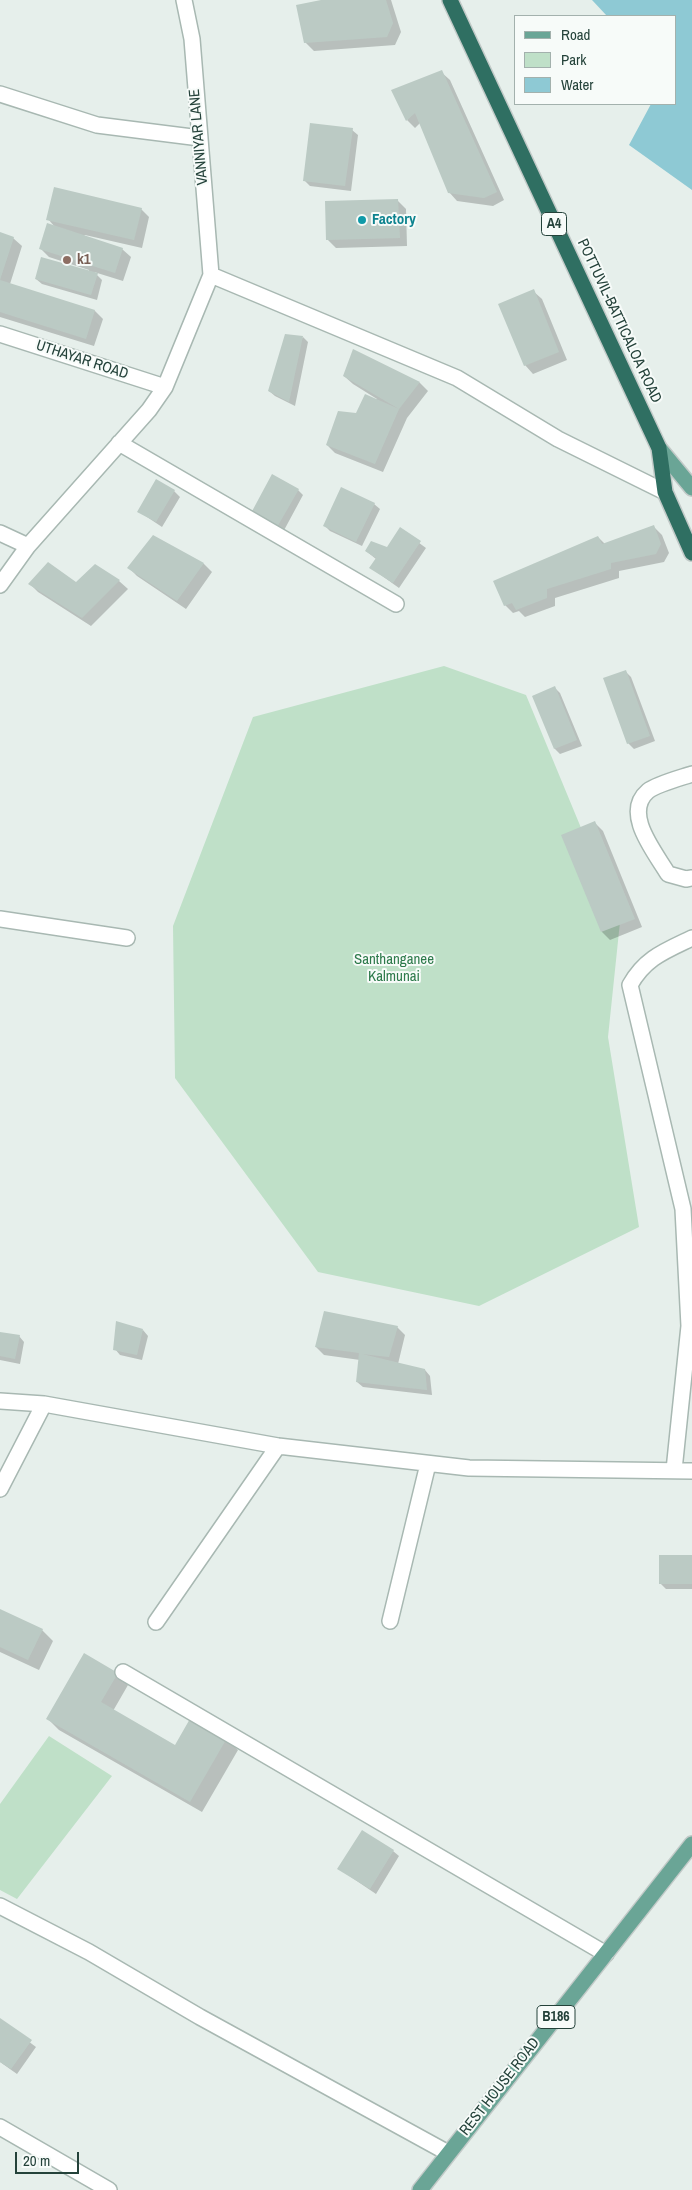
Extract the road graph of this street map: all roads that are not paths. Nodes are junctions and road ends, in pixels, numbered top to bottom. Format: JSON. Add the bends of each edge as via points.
{"nodes":[{"id":1,"x":184,"y":0,"type":"edge"},
{"id":2,"x":450,"y":0,"type":"edge"},
{"id":3,"x":0,"y":94,"type":"edge"},
{"id":4,"x":200,"y":138,"type":"junction"},
{"id":5,"x":211,"y":275,"type":"junction"},
{"id":6,"x":0,"y":334,"type":"edge"},
{"id":7,"x":165,"y":387,"type":"junction"},
{"id":8,"x":119,"y":443,"type":"junction"},
{"id":9,"x":659,"y":448,"type":"junction"},
{"id":10,"x":692,"y":488,"type":"edge"},
{"id":11,"x":665,"y":492,"type":"junction"},
{"id":12,"x":0,"y":533,"type":"edge"},
{"id":13,"x":28,"y":546,"type":"junction"},
{"id":14,"x":692,"y":553,"type":"edge"},
{"id":15,"x":0,"y":585,"type":"edge"},
{"id":16,"x":396,"y":604,"type":"dead end"},
{"id":17,"x":692,"y":774,"type":"edge"},
{"id":18,"x":692,"y":878,"type":"edge"},
{"id":19,"x":0,"y":919,"type":"edge"},
{"id":20,"x":127,"y":938,"type":"dead end"},
{"id":21,"x":692,"y":938,"type":"edge"},
{"id":22,"x":688,"y":1371,"type":"edge"},
{"id":23,"x":0,"y":1402,"type":"edge"},
{"id":24,"x":44,"y":1404,"type":"junction"},
{"id":25,"x":278,"y":1446,"type":"junction"},
{"id":26,"x":428,"y":1464,"type":"junction"},
{"id":27,"x":674,"y":1470,"type":"junction"},
{"id":28,"x":692,"y":1471,"type":"edge"},
{"id":29,"x":0,"y":1489,"type":"edge"},
{"id":30,"x":390,"y":1621,"type":"dead end"},
{"id":31,"x":156,"y":1622,"type":"dead end"},
{"id":32,"x":124,"y":1672,"type":"dead end"},
{"id":33,"x":692,"y":1844,"type":"edge"},
{"id":34,"x":0,"y":1906,"type":"edge"},
{"id":35,"x":606,"y":1954,"type":"junction"},
{"id":36,"x":0,"y":2127,"type":"edge"},
{"id":37,"x":448,"y":2153,"type":"junction"},
{"id":38,"x":109,"y":2190,"type":"edge"},
{"id":39,"x":420,"y":2190,"type":"edge"}],
"edges":[{"from":1,"to":4,"type":"street","name":"VANNIYAR LANE","via":[[192,39]]},
{"from":2,"to":9,"type":"highway","name":"POTTUVIL-BATTICALOA ROAD","number":"A4"},
{"from":3,"to":4,"type":"street","via":[[97,125]]},
{"from":4,"to":5,"type":"street","name":"VANNIYAR LANE"},
{"from":5,"to":7,"type":"street"},
{"from":5,"to":11,"type":"street","via":[[457,378],[558,439]]},
{"from":6,"to":7,"type":"street","name":"UTHAYAR ROAD"},
{"from":7,"to":8,"type":"street"},
{"from":8,"to":13,"type":"street"},
{"from":8,"to":16,"type":"street"},
{"from":9,"to":10,"type":"main road"},
{"from":9,"to":11,"type":"highway","name":"POTTUVIL-BATTICALOA ROAD","number":"A4"},
{"from":11,"to":14,"type":"highway","name":"POTTUVIL-BATTICALOA ROAD","number":"A4"},
{"from":12,"to":13,"type":"street"},
{"from":13,"to":15,"type":"street"},
{"from":17,"to":18,"type":"street","via":[[649,791],[638,805],[638,821],[668,874],[686,880]]},
{"from":19,"to":20,"type":"street"},
{"from":21,"to":22,"type":"street","via":[[652,958],[638,971],[630,985],[682,1209],[689,1326]]},
{"from":22,"to":27,"type":"street"},
{"from":23,"to":24,"type":"street"},
{"from":24,"to":25,"type":"street"},
{"from":24,"to":29,"type":"street"},
{"from":25,"to":26,"type":"street"},
{"from":25,"to":31,"type":"street"},
{"from":26,"to":27,"type":"street","via":[[469,1468]]},
{"from":26,"to":30,"type":"street"},
{"from":27,"to":28,"type":"street"},
{"from":32,"to":35,"type":"street"},
{"from":33,"to":35,"type":"main road","name":"REST HOUSE ROAD","number":"B186"},
{"from":34,"to":37,"type":"street","via":[[89,1952]]},
{"from":35,"to":37,"type":"main road","name":"REST HOUSE ROAD","number":"B186"},
{"from":36,"to":38,"type":"street"},
{"from":37,"to":39,"type":"main road","name":"REST HOUSE ROAD","number":"B186"}]}
